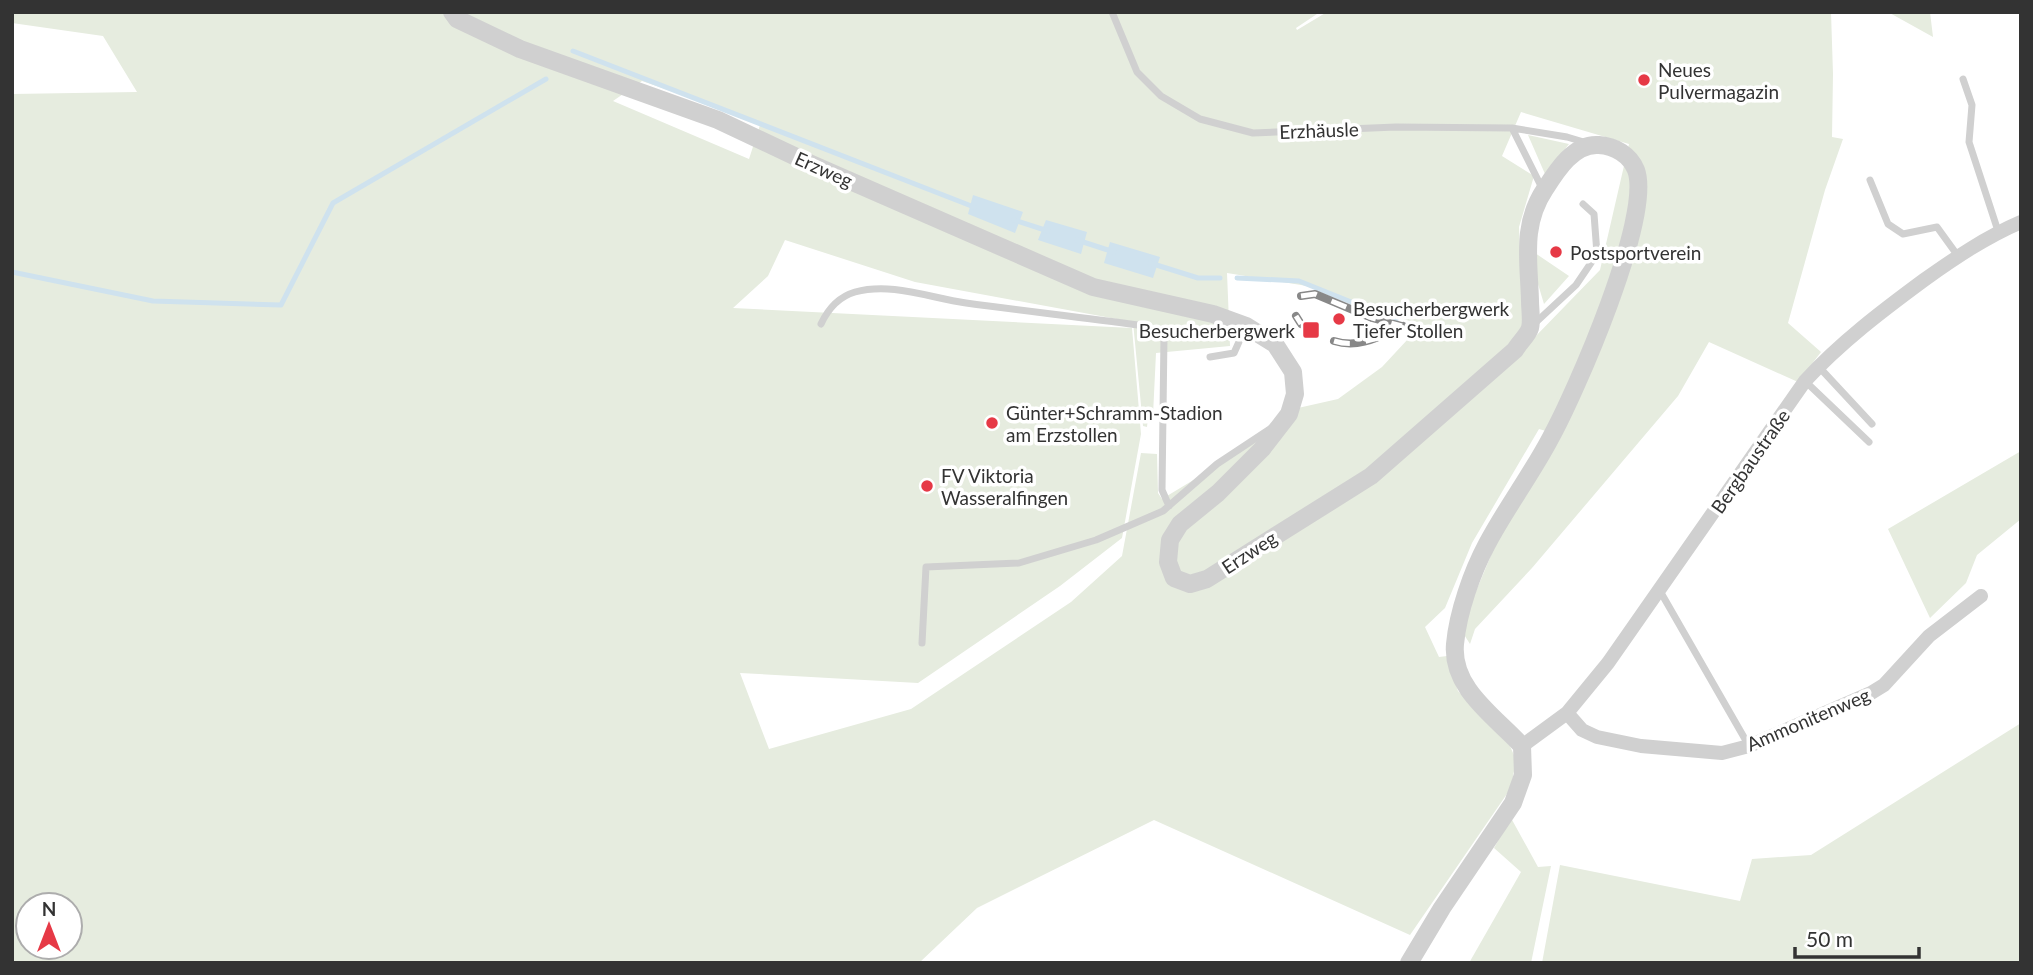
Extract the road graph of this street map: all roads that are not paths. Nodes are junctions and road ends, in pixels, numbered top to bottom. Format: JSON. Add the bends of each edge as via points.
{"nodes":[{"id":1,"x":452,"y":12,"type":"edge"},
{"id":2,"x":1112,"y":12,"type":"edge"},
{"id":3,"x":1963,"y":79,"type":"dead end"},
{"id":4,"x":1512,"y":128,"type":"junction"},
{"id":5,"x":1588,"y":144,"type":"junction"},
{"id":6,"x":1870,"y":180,"type":"dead end"},
{"id":7,"x":1543,"y":191,"type":"junction"},
{"id":8,"x":1583,"y":204,"type":"dead end"},
{"id":9,"x":2021,"y":222,"type":"edge"},
{"id":10,"x":1998,"y":231,"type":"junction"},
{"id":11,"x":1958,"y":256,"type":"junction"},
{"id":12,"x":821,"y":324,"type":"dead end"},
{"id":13,"x":1246,"y":326,"type":"junction"},
{"id":14,"x":1530,"y":328,"type":"junction"},
{"id":15,"x":1210,"y":356,"type":"dead end"},
{"id":16,"x":1819,"y":366,"type":"junction"},
{"id":17,"x":1805,"y":381,"type":"junction"},
{"id":18,"x":1283,"y":421,"type":"junction"},
{"id":19,"x":1872,"y":424,"type":"dead end"},
{"id":20,"x":1869,"y":442,"type":"dead end"},
{"id":21,"x":1169,"y":506,"type":"junction"},
{"id":22,"x":1659,"y":590,"type":"junction"},
{"id":23,"x":1981,"y":596,"type":"dead end"},
{"id":24,"x":922,"y":643,"type":"dead end"},
{"id":25,"x":1567,"y":713,"type":"junction"},
{"id":26,"x":1522,"y":746,"type":"junction"},
{"id":27,"x":1749,"y":746,"type":"junction"},
{"id":28,"x":1409,"y":963,"type":"edge"}],
"edges":[{"from":1,"to":13,"type":"street","name":"Erzweg","via":[[457,19],[520,49],[718,120],[1093,287]]},
{"from":2,"to":4,"type":"lane","name":"Erzhäusle","via":[[1137,72],[1161,96],[1200,119],[1253,133]]},
{"from":3,"to":10,"type":"lane","via":[[1972,105],[1969,142]]},
{"from":4,"to":5,"type":"lane","name":"Erzhäusle","via":[[1567,136]]},
{"from":4,"to":7,"type":"lane"},
{"from":5,"to":7,"type":"street","via":[[1567,159]]},
{"from":5,"to":26,"type":"street","via":[[1624,153],[1636,170],[1638,207],[1606,314],[1550,439],[1486,545],[1458,617],[1454,648],[1462,680]]},
{"from":6,"to":11,"type":"lane","via":[[1888,224],[1903,234],[1937,227]]},
{"from":7,"to":14,"type":"street","via":[[1529,223],[1526,251]]},
{"from":8,"to":14,"type":"lane","via":[[1594,214],[1597,254],[1576,285]]},
{"from":9,"to":10,"type":"street","name":"Bergbaustraße"},
{"from":10,"to":11,"type":"street","name":"Bergbaustraße"},
{"from":11,"to":16,"type":"street","name":"Bergbaustraße","via":[[1876,315]]},
{"from":12,"to":21,"type":"lane","via":[[838,299],[878,288],[1138,326],[1164,337],[1162,490]]},
{"from":13,"to":15,"type":"lane","via":[[1234,354]]},
{"from":13,"to":18,"type":"street","name":"Erzweg","via":[[1275,344],[1293,372],[1295,394]]},
{"from":14,"to":18,"type":"street","name":"Erzweg","via":[[1515,350],[1371,476],[1207,579],[1190,584],[1174,578],[1168,562],[1170,540],[1180,524],[1262,449]]},
{"from":16,"to":17,"type":"street","name":"Bergbaustraße"},
{"from":16,"to":19,"type":"lane"},
{"from":17,"to":20,"type":"lane"},
{"from":17,"to":22,"type":"street","name":"Bergbaustraße"},
{"from":18,"to":21,"type":"lane","via":[[1217,464]]},
{"from":21,"to":24,"type":"lane","via":[[1096,540],[1019,563],[926,567]]},
{"from":22,"to":25,"type":"street","name":"Bergbaustraße"},
{"from":22,"to":27,"type":"lane"},
{"from":23,"to":27,"type":"street","name":"Ammonitenweg","via":[[1929,636],[1884,685]]},
{"from":25,"to":26,"type":"street","name":"Bergbaustraße"},
{"from":25,"to":27,"type":"street","name":"Ammonitenweg","via":[[1582,730],[1630,744],[1721,753]]},
{"from":26,"to":28,"type":"street","via":[[1523,775],[1513,803]]}]}
